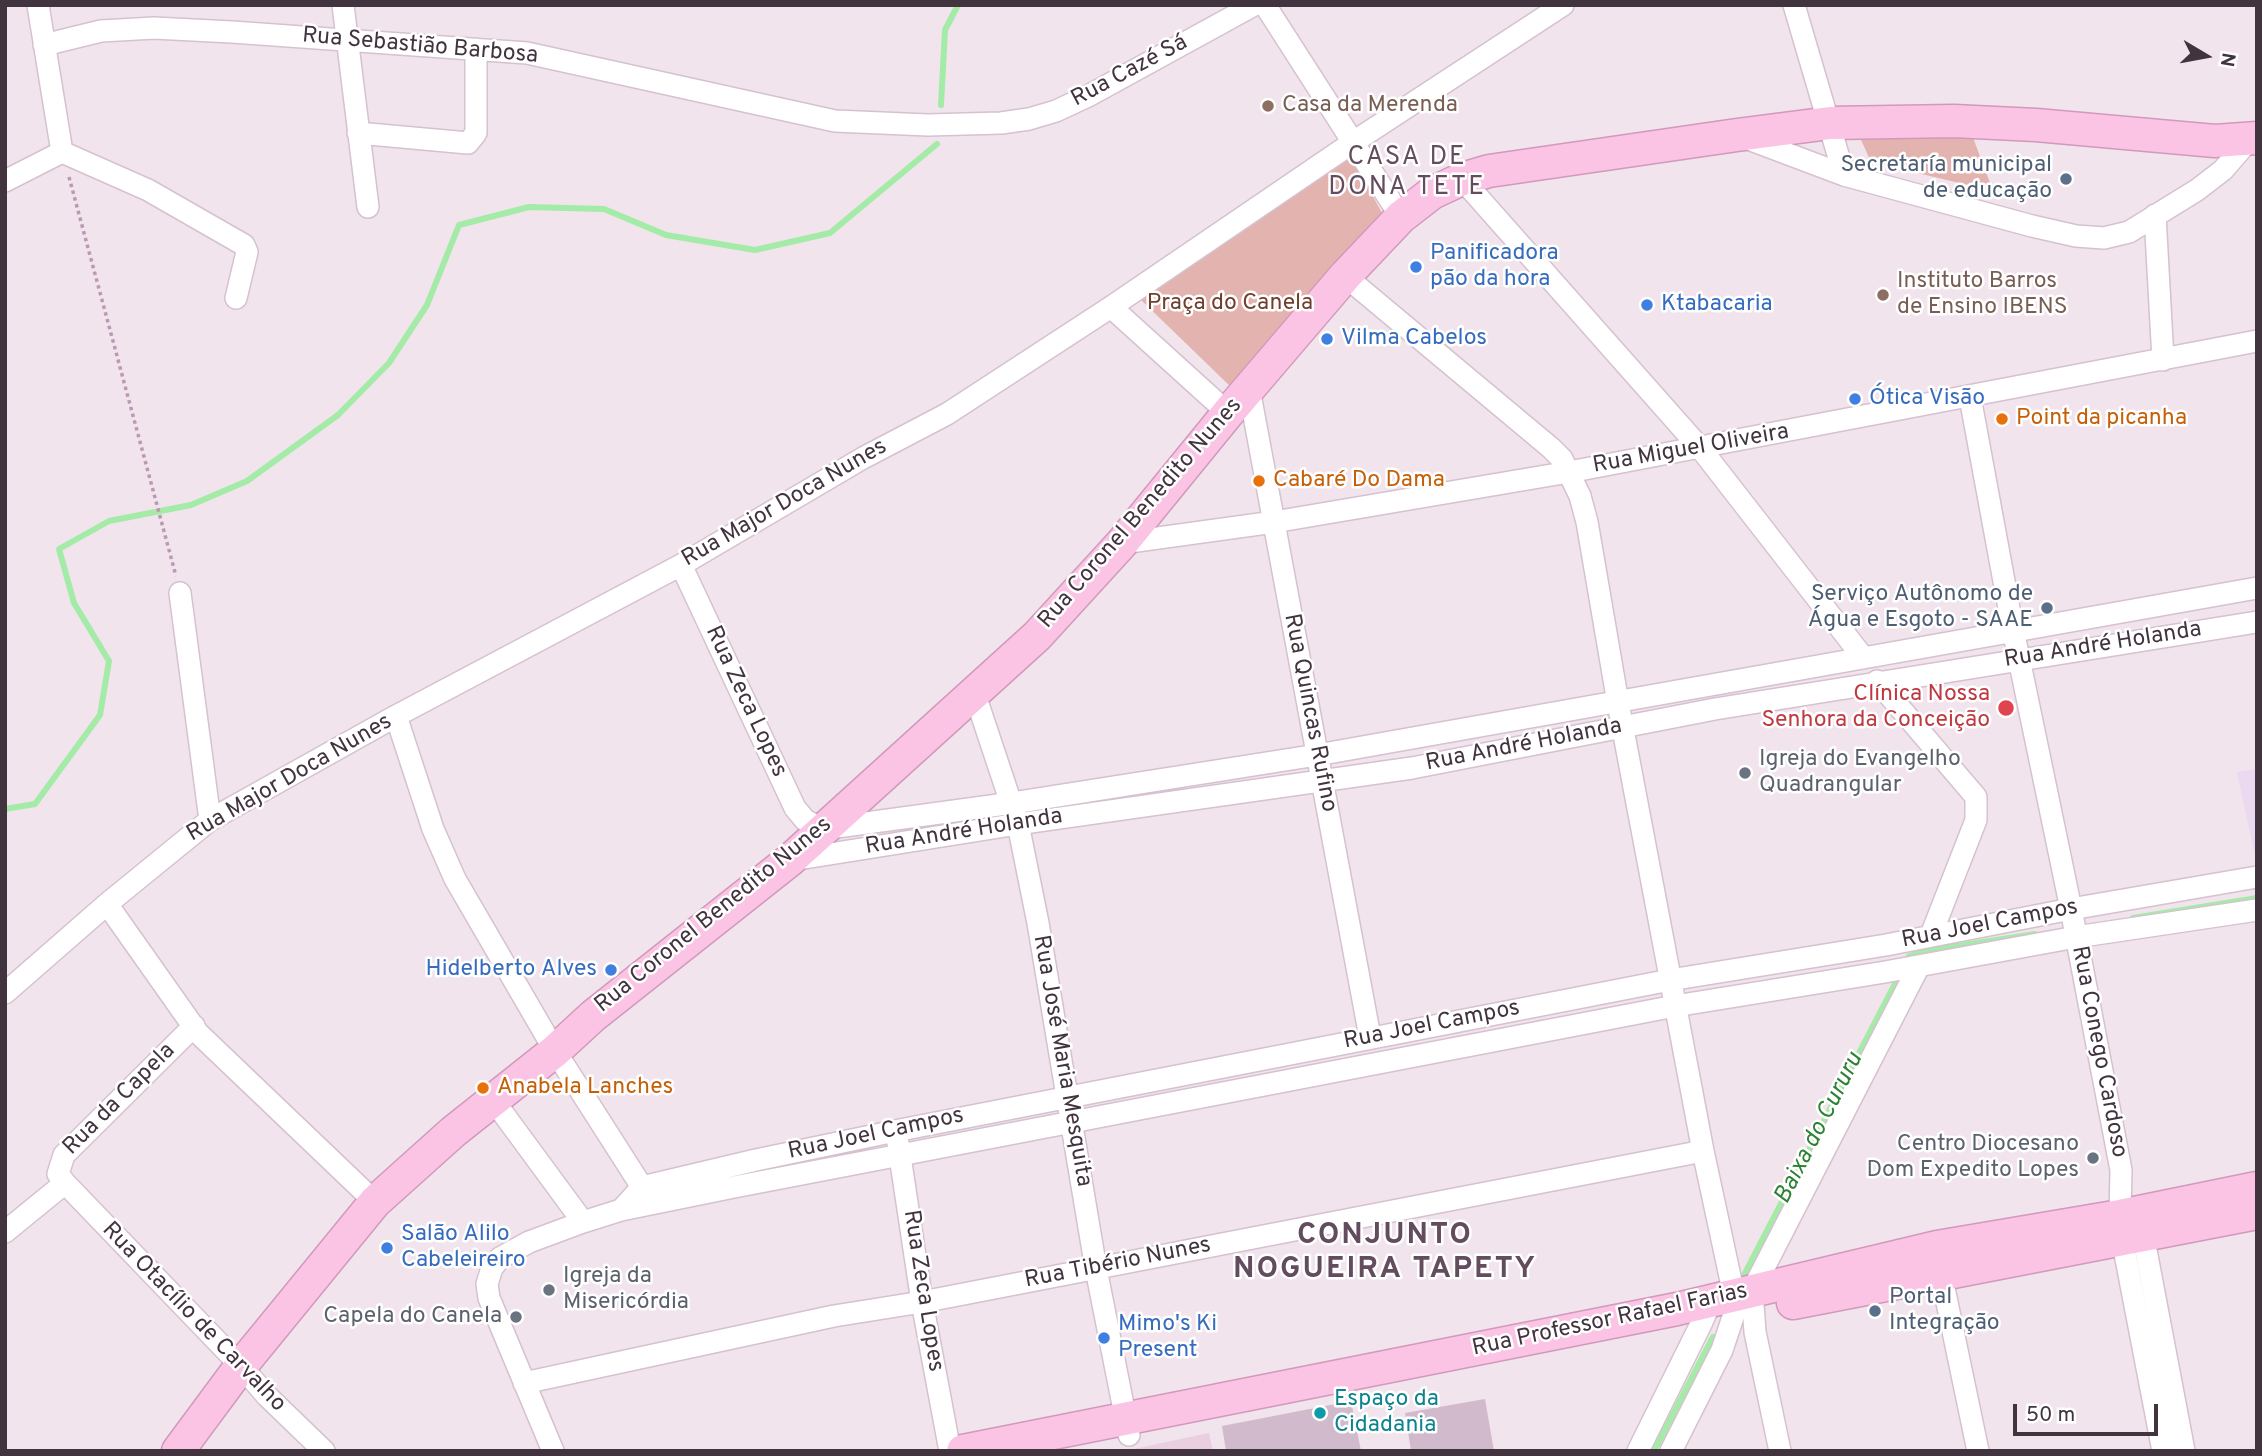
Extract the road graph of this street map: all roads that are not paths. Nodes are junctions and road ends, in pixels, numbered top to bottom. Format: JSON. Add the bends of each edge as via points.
{"nodes":[{"id":1,"x":38,"y":5,"type":"edge"},
{"id":2,"x":343,"y":5,"type":"edge"},
{"id":3,"x":1254,"y":5,"type":"edge"},
{"id":4,"x":1265,"y":5,"type":"edge"},
{"id":5,"x":1563,"y":5,"type":"edge"},
{"id":6,"x":1794,"y":5,"type":"edge"},
{"id":7,"x":346,"y":40,"type":"junction"},
{"id":8,"x":44,"y":44,"type":"junction"},
{"id":9,"x":476,"y":49,"type":"junction"},
{"id":10,"x":1001,"y":123,"type":"joint"},
{"id":11,"x":1830,"y":123,"type":"junction"},
{"id":12,"x":358,"y":133,"type":"junction"},
{"id":13,"x":1737,"y":135,"type":"junction"},
{"id":14,"x":2253,"y":139,"type":"edge"},
{"id":15,"x":1352,"y":143,"type":"junction"},
{"id":16,"x":62,"y":152,"type":"junction"},
{"id":17,"x":1844,"y":174,"type":"junction"},
{"id":18,"x":1462,"y":179,"type":"junction"},
{"id":19,"x":5,"y":181,"type":"edge"},
{"id":20,"x":368,"y":207,"type":"dead end"},
{"id":21,"x":2155,"y":215,"type":"junction"},
{"id":22,"x":1401,"y":217,"type":"junction"},
{"id":23,"x":1345,"y":276,"type":"junction"},
{"id":24,"x":236,"y":298,"type":"dead end"},
{"id":25,"x":1111,"y":307,"type":"junction"},
{"id":26,"x":2257,"y":341,"type":"edge"},
{"id":27,"x":2163,"y":360,"type":"junction"},
{"id":28,"x":1249,"y":389,"type":"junction"},
{"id":29,"x":1970,"y":397,"type":"junction"},
{"id":30,"x":1228,"y":413,"type":"junction"},
{"id":31,"x":1701,"y":449,"type":"junction"},
{"id":32,"x":1569,"y":472,"type":"junction"},
{"id":33,"x":1274,"y":522,"type":"junction"},
{"id":34,"x":1122,"y":543,"type":"junction"},
{"id":35,"x":681,"y":565,"type":"junction"},
{"id":36,"x":2257,"y":588,"type":"edge"},
{"id":37,"x":180,"y":593,"type":"road end"},
{"id":38,"x":2257,"y":622,"type":"edge"},
{"id":39,"x":2013,"y":630,"type":"junction"},
{"id":40,"x":1861,"y":656,"type":"junction"},
{"id":41,"x":2020,"y":659,"type":"junction"},
{"id":42,"x":1877,"y":681,"type":"junction"},
{"id":43,"x":974,"y":692,"type":"junction"},
{"id":44,"x":1618,"y":703,"type":"junction"},
{"id":45,"x":396,"y":716,"type":"junction"},
{"id":46,"x":1623,"y":726,"type":"junction"},
{"id":47,"x":1317,"y":755,"type":"junction"},
{"id":48,"x":1322,"y":782,"type":"junction"},
{"id":49,"x":1013,"y":803,"type":"junction"},
{"id":50,"x":210,"y":820,"type":"junction"},
{"id":51,"x":1018,"y":824,"type":"junction"},
{"id":52,"x":822,"y":829,"type":"junction"},
{"id":53,"x":790,"y":860,"type":"junction"},
{"id":54,"x":2257,"y":877,"type":"edge"},
{"id":55,"x":107,"y":904,"type":"junction"},
{"id":56,"x":2071,"y":909,"type":"junction"},
{"id":57,"x":2257,"y":910,"type":"edge"},
{"id":58,"x":1931,"y":935,"type":"junction"},
{"id":59,"x":2076,"y":937,"type":"junction"},
{"id":60,"x":1886,"y":945,"type":"junction"},
{"id":61,"x":1919,"y":965,"type":"junction"},
{"id":62,"x":1885,"y":972,"type":"junction"},
{"id":63,"x":1670,"y":979,"type":"junction"},
{"id":64,"x":5,"y":993,"type":"edge"},
{"id":65,"x":1675,"y":1006,"type":"junction"},
{"id":66,"x":194,"y":1026,"type":"junction"},
{"id":67,"x":1370,"y":1037,"type":"junction"},
{"id":68,"x":555,"y":1051,"type":"junction"},
{"id":69,"x":1067,"y":1097,"type":"junction"},
{"id":70,"x":494,"y":1101,"type":"junction"},
{"id":71,"x":1071,"y":1121,"type":"junction"},
{"id":72,"x":895,"y":1130,"type":"junction"},
{"id":73,"x":1703,"y":1151,"type":"junction"},
{"id":74,"x":900,"y":1155,"type":"junction"},
{"id":75,"x":65,"y":1183,"type":"junction"},
{"id":76,"x":2257,"y":1188,"type":"edge"},
{"id":77,"x":646,"y":1196,"type":"junction"},
{"id":78,"x":375,"y":1202,"type":"junction"},
{"id":79,"x":2257,"y":1213,"type":"edge"},
{"id":80,"x":583,"y":1222,"type":"junction"},
{"id":81,"x":2131,"y":1225,"type":"junction"},
{"id":82,"x":5,"y":1232,"type":"edge"},
{"id":83,"x":1939,"y":1260,"type":"junction"},
{"id":84,"x":1096,"y":1269,"type":"junction"},
{"id":85,"x":922,"y":1302,"type":"junction"},
{"id":86,"x":1731,"y":1307,"type":"junction"},
{"id":87,"x":241,"y":1366,"type":"junction"},
{"id":88,"x":524,"y":1383,"type":"junction"},
{"id":89,"x":1127,"y":1427,"type":"junction"},
{"id":90,"x":178,"y":1451,"type":"edge"},
{"id":91,"x":324,"y":1451,"type":"edge"},
{"id":92,"x":553,"y":1451,"type":"edge"},
{"id":93,"x":950,"y":1451,"type":"edge"},
{"id":94,"x":963,"y":1451,"type":"edge"},
{"id":95,"x":1051,"y":1451,"type":"edge"},
{"id":96,"x":1638,"y":1451,"type":"edge"},
{"id":97,"x":1671,"y":1451,"type":"edge"},
{"id":98,"x":1780,"y":1451,"type":"edge"},
{"id":99,"x":1978,"y":1451,"type":"edge"},
{"id":100,"x":2164,"y":1451,"type":"edge"},
{"id":101,"x":2184,"y":1451,"type":"edge"}],
"edges":[{"from":1,"to":8,"type":"street"},
{"from":2,"to":7,"type":"street"},
{"from":3,"to":10,"type":"street","name":"Rua Cazé Sá","via":[[1056,111]]},
{"from":4,"to":15,"type":"street"},
{"from":5,"to":15,"type":"street","name":"Rua Major Doca Nunes"},
{"from":6,"to":11,"type":"street"},
{"from":7,"to":8,"type":"street","name":"Rua Sebastião Barbosa","via":[[121,28]]},
{"from":7,"to":9,"type":"street","name":"Rua Sebastião Barbosa"},
{"from":7,"to":12,"type":"street"},
{"from":8,"to":16,"type":"street"},
{"from":9,"to":10,"type":"street","name":"Rua Sebastião Barbosa","via":[[527,53],[835,121]]},
{"from":9,"to":12,"type":"street","via":[[476,133],[468,143]]},
{"from":11,"to":13,"type":"street"},
{"from":11,"to":14,"type":"street","via":[[1954,121],[2191,139]]},
{"from":11,"to":17,"type":"street"},
{"from":12,"to":20,"type":"street"},
{"from":13,"to":17,"type":"street","name":"Rua Coronel Benedito Nunes"},
{"from":13,"to":18,"type":"street","name":"Rua Coronel Benedito Nunes","via":[[1489,171]]},
{"from":14,"to":21,"type":"street","name":"Rua Coronel Benedito Nunes","via":[[2206,184]]},
{"from":15,"to":22,"type":"street"},
{"from":15,"to":25,"type":"street","name":"Rua Major Doca Nunes"},
{"from":16,"to":19,"type":"street"},
{"from":16,"to":24,"type":"street","via":[[148,190],[244,246],[247,251]]},
{"from":17,"to":21,"type":"street","name":"Rua Coronel Benedito Nunes","via":[[2076,236],[2104,238],[2129,232]]},
{"from":18,"to":22,"type":"street","name":"Rua Coronel Benedito Nunes","via":[[1432,193]]},
{"from":18,"to":31,"type":"street"},
{"from":21,"to":27,"type":"street"},
{"from":22,"to":23,"type":"street","name":"Rua Coronel Benedito Nunes"},
{"from":23,"to":28,"type":"street","name":"Rua Coronel Benedito Nunes"},
{"from":23,"to":32,"type":"street","via":[[1551,448]]},
{"from":25,"to":30,"type":"street"},
{"from":25,"to":35,"type":"street","name":"Rua Major Doca Nunes","via":[[947,414]]},
{"from":26,"to":27,"type":"street","name":"Rua Miguel Oliveira"},
{"from":27,"to":29,"type":"street","name":"Rua Miguel Oliveira"},
{"from":28,"to":30,"type":"street","name":"Rua Coronel Benedito Nunes"},
{"from":28,"to":33,"type":"street","name":"Rua Quincas Rufino"},
{"from":29,"to":31,"type":"street","name":"Rua Miguel Oliveira"},
{"from":29,"to":39,"type":"street","name":"Rua Conego Cardoso"},
{"from":30,"to":34,"type":"street","name":"Rua Coronel Benedito Nunes"},
{"from":31,"to":32,"type":"street","name":"Rua Miguel Oliveira"},
{"from":31,"to":40,"type":"street"},
{"from":32,"to":33,"type":"street","name":"Rua Miguel Oliveira"},
{"from":32,"to":44,"type":"street","via":[[1587,522]]},
{"from":33,"to":34,"type":"street","name":"Rua Miguel Oliveira"},
{"from":33,"to":47,"type":"street","name":"Rua Quincas Rufino"},
{"from":34,"to":43,"type":"street","name":"Rua Coronel Benedito Nunes","via":[[1037,636]]},
{"from":35,"to":45,"type":"street","name":"Rua Major Doca Nunes"},
{"from":35,"to":52,"type":"street","name":"Rua Zeca Lopes","via":[[794,808]]},
{"from":36,"to":39,"type":"street","name":"Rua André Holanda"},
{"from":37,"to":50,"type":"street"},
{"from":38,"to":41,"type":"street","name":"Rua André Holanda"},
{"from":39,"to":40,"type":"street","name":"Rua André Holanda"},
{"from":39,"to":41,"type":"street","name":"Rua Conego Cardoso"},
{"from":40,"to":44,"type":"street","name":"Rua André Holanda"},
{"from":41,"to":42,"type":"street","name":"Rua André Holanda"},
{"from":41,"to":56,"type":"street","name":"Rua Conego Cardoso"},
{"from":42,"to":46,"type":"street","name":"Rua André Holanda"},
{"from":42,"to":58,"type":"street","via":[[1976,797],[1976,820]]},
{"from":43,"to":49,"type":"street","name":"Rua José Maria Mesquita"},
{"from":43,"to":52,"type":"street","name":"Rua Coronel Benedito Nunes"},
{"from":44,"to":46,"type":"street"},
{"from":44,"to":47,"type":"street","name":"Rua André Holanda"},
{"from":45,"to":50,"type":"street","name":"Rua Major Doca Nunes"},
{"from":45,"to":68,"type":"street","via":[[454,879]]},
{"from":46,"to":48,"type":"street","name":"Rua André Holanda"},
{"from":46,"to":63,"type":"street"},
{"from":47,"to":48,"type":"street","name":"Rua Quincas Rufino"},
{"from":47,"to":49,"type":"street","name":"Rua André Holanda"},
{"from":48,"to":51,"type":"street","name":"Rua André Holanda"},
{"from":48,"to":67,"type":"street","name":"Rua Quincas Rufino"},
{"from":49,"to":51,"type":"street","name":"Rua José Maria Mesquita"},
{"from":49,"to":52,"type":"street","name":"Rua André Holanda"},
{"from":50,"to":55,"type":"street","name":"Rua Major Doca Nunes"},
{"from":51,"to":53,"type":"street","name":"Rua André Holanda"},
{"from":51,"to":69,"type":"street","name":"Rua José Maria Mesquita"},
{"from":52,"to":53,"type":"street","name":"Rua Coronel Benedito Nunes"},
{"from":53,"to":68,"type":"street","name":"Rua Coronel Benedito Nunes"},
{"from":54,"to":56,"type":"street","name":"Rua Joel Campos"},
{"from":55,"to":64,"type":"street","name":"Rua Major Doca Nunes"},
{"from":55,"to":66,"type":"street"},
{"from":56,"to":58,"type":"street","name":"Rua Joel Campos"},
{"from":56,"to":59,"type":"street","name":"Rua Conego Cardoso"},
{"from":57,"to":59,"type":"street","name":"Rua Joel Campos"},
{"from":58,"to":60,"type":"street","name":"Rua Joel Campos"},
{"from":59,"to":61,"type":"street","name":"Rua Joel Campos"},
{"from":59,"to":81,"type":"street","name":"Rua Conego Cardoso"},
{"from":60,"to":62,"type":"street"},
{"from":60,"to":63,"type":"street","name":"Rua Joel Campos"},
{"from":61,"to":62,"type":"street","name":"Rua Joel Campos"},
{"from":61,"to":86,"type":"street"},
{"from":62,"to":65,"type":"street","name":"Rua Joel Campos"},
{"from":63,"to":65,"type":"street"},
{"from":63,"to":67,"type":"street","name":"Rua Joel Campos"},
{"from":65,"to":71,"type":"street","name":"Rua Joel Campos"},
{"from":65,"to":73,"type":"street"},
{"from":66,"to":75,"type":"street","name":"Rua da Capela","via":[[64,1155],[58,1174]]},
{"from":66,"to":78,"type":"street"},
{"from":67,"to":69,"type":"street","name":"Rua Joel Campos"},
{"from":68,"to":70,"type":"street","name":"Rua Coronel Benedito Nunes"},
{"from":68,"to":77,"type":"street"},
{"from":69,"to":71,"type":"street","name":"Rua José Maria Mesquita"},
{"from":69,"to":72,"type":"street","name":"Rua Joel Campos"},
{"from":70,"to":78,"type":"street","name":"Rua Coronel Benedito Nunes"},
{"from":70,"to":80,"type":"street"},
{"from":71,"to":74,"type":"street","name":"Rua Joel Campos"},
{"from":71,"to":84,"type":"street","name":"Rua José Maria Mesquita"},
{"from":72,"to":74,"type":"street","name":"Rua Zeca Lopes"},
{"from":72,"to":77,"type":"street","name":"Rua Joel Campos","via":[[756,1160]]},
{"from":73,"to":84,"type":"street","name":"Rua Tibério Nunes"},
{"from":73,"to":86,"type":"street"},
{"from":74,"to":77,"type":"street","name":"Rua Joel Campos"},
{"from":74,"to":85,"type":"street","name":"Rua Zeca Lopes"},
{"from":75,"to":82,"type":"street","name":"Rua da Capela"},
{"from":75,"to":87,"type":"street","name":"Rua Otacílio de Carvalho"},
{"from":76,"to":81,"type":"street","name":"Rua Professor Rafael Farias"},
{"from":77,"to":80,"type":"street"},
{"from":78,"to":87,"type":"street","name":"Rua Coronel Benedito Nunes"},
{"from":79,"to":81,"type":"street","name":"Rua Professor Rafael Farias"},
{"from":80,"to":88,"type":"street","via":[[500,1258],[488,1276],[489,1298]]},
{"from":81,"to":83,"type":"street","name":"Rua Professor Rafael Farias"},
{"from":81,"to":100,"type":"street"},
{"from":81,"to":101,"type":"street"},
{"from":83,"to":86,"type":"street","name":"Rua Professor Rafael Farias"},
{"from":83,"to":99,"type":"street"},
{"from":84,"to":85,"type":"street","name":"Rua Tibério Nunes"},
{"from":84,"to":89,"type":"street","name":"Rua José Maria Mesquita"},
{"from":85,"to":88,"type":"street","name":"Rua Tibério Nunes","via":[[834,1316]]},
{"from":85,"to":93,"type":"street","name":"Rua Zeca Lopes"},
{"from":86,"to":89,"type":"street","name":"Rua Professor Rafael Farias"},
{"from":86,"to":96,"type":"street"},
{"from":86,"to":97,"type":"street","via":[[1722,1350]]},
{"from":86,"to":98,"type":"street"},
{"from":87,"to":90,"type":"street","name":"Rua Coronel Benedito Nunes"},
{"from":87,"to":91,"type":"street","name":"Rua Otacílio de Carvalho"},
{"from":88,"to":92,"type":"street"},
{"from":89,"to":94,"type":"street","name":"Rua Professor Rafael Farias"},
{"from":89,"to":95,"type":"street","name":"Rua Professor Rafael Farias"}]}
